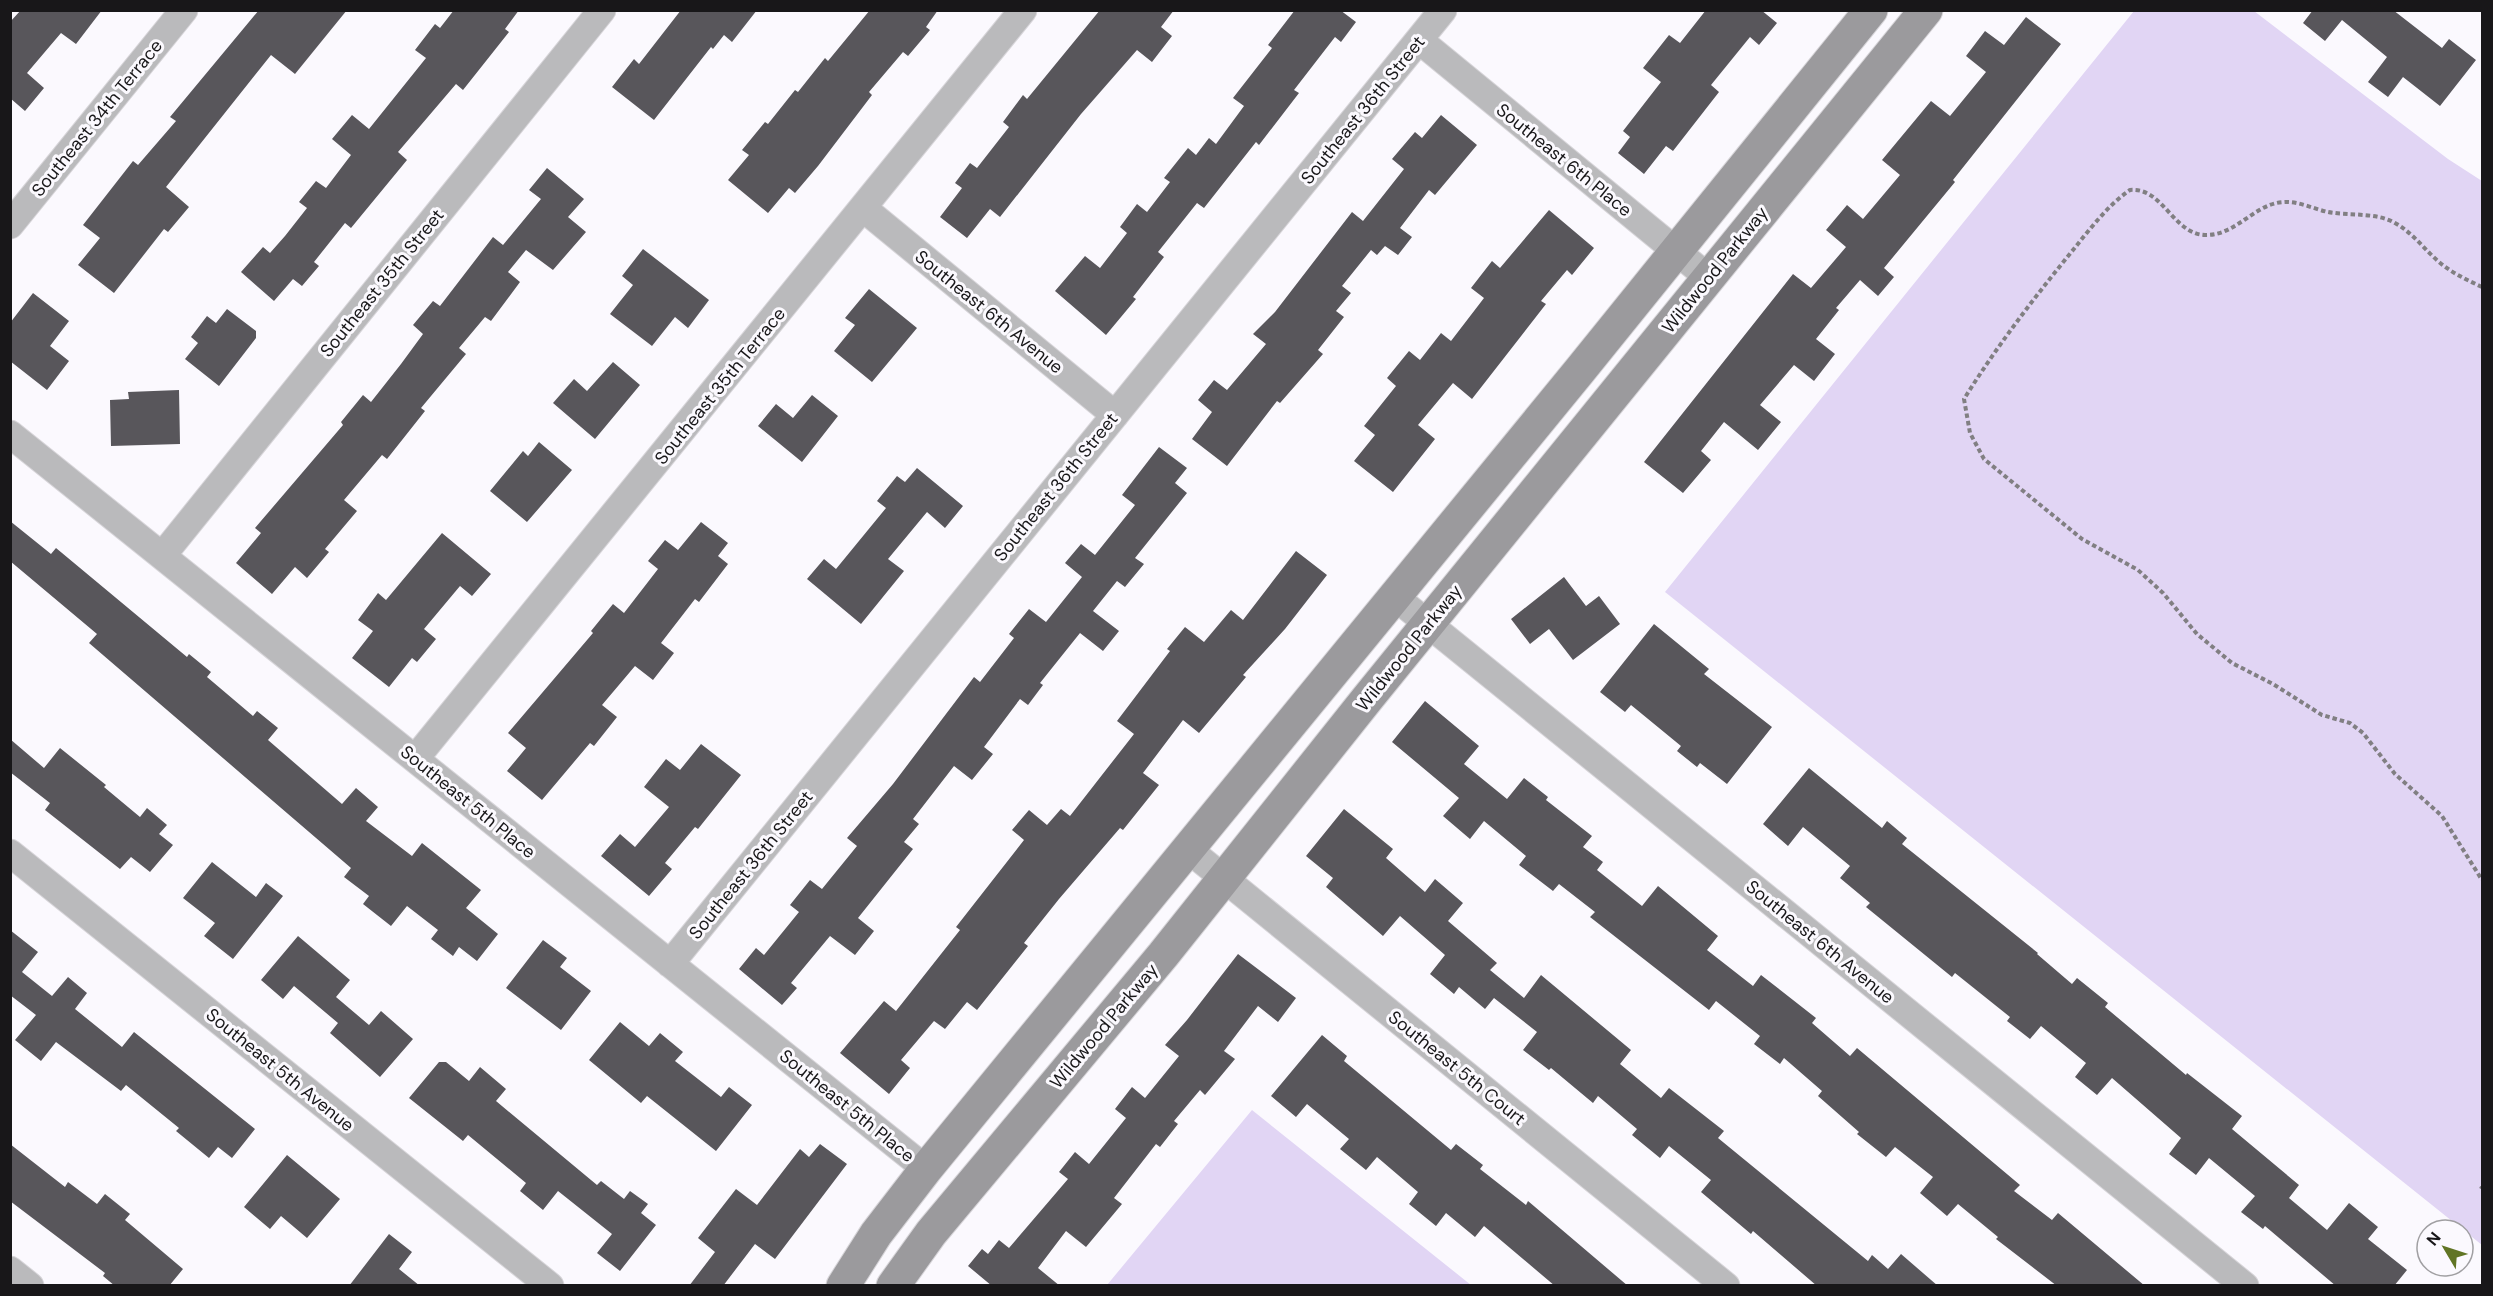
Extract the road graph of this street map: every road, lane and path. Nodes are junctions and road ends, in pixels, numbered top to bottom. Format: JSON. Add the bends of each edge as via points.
{"nodes":[{"id":1,"x":184,"y":10,"type":"edge"},
{"id":2,"x":602,"y":10,"type":"edge"},
{"id":3,"x":1023,"y":10,"type":"edge"},
{"id":4,"x":1443,"y":10,"type":"edge"},
{"id":5,"x":1871,"y":10,"type":"edge"},
{"id":6,"x":1926,"y":10,"type":"edge"},
{"id":7,"x":1419,"y":40,"type":"junction"},
{"id":8,"x":863,"y":208,"type":"junction"},
{"id":9,"x":10,"y":225,"type":"edge"},
{"id":10,"x":1676,"y":252,"type":"junction"},
{"id":11,"x":1709,"y":278,"type":"junction"},
{"id":12,"x":2482,"y":287,"type":"edge"},
{"id":13,"x":1115,"y":415,"type":"junction"},
{"id":14,"x":10,"y":434,"type":"edge"},
{"id":15,"x":162,"y":556,"type":"junction"},
{"id":16,"x":1395,"y":597,"type":"junction"},
{"id":17,"x":1428,"y":625,"type":"junction"},
{"id":18,"x":415,"y":759,"type":"junction"},
{"id":19,"x":1189,"y":850,"type":"junction"},
{"id":20,"x":10,"y":853,"type":"edge"},
{"id":21,"x":1224,"y":879,"type":"junction"},
{"id":22,"x":2482,"y":880,"type":"edge"},
{"id":23,"x":670,"y":964,"type":"junction"},
{"id":24,"x":926,"y":1168,"type":"junction"},
{"id":25,"x":10,"y":1270,"type":"edge"},
{"id":26,"x":30,"y":1286,"type":"edge"},
{"id":27,"x":550,"y":1286,"type":"edge"},
{"id":28,"x":843,"y":1286,"type":"edge"},
{"id":29,"x":893,"y":1286,"type":"edge"},
{"id":30,"x":1726,"y":1286,"type":"edge"},
{"id":31,"x":2245,"y":1286,"type":"edge"}],
"edges":[{"from":1,"to":9,"type":"street","name":"Southeast 34th Terrace"},
{"from":2,"to":15,"type":"street","name":"Southeast 35th Street"},
{"from":3,"to":8,"type":"street","name":"Southeast 35th Terrace"},
{"from":4,"to":7,"type":"street","name":"Southeast 36th Street"},
{"from":5,"to":10,"type":"street"},
{"from":6,"to":11,"type":"street","name":"Wildwood Parkway"},
{"from":7,"to":10,"type":"street","name":"Southeast 6th Place"},
{"from":7,"to":13,"type":"street","name":"Southeast 36th Street"},
{"from":8,"to":13,"type":"street","name":"Southeast 6th Avenue"},
{"from":8,"to":18,"type":"street","name":"Southeast 35th Terrace"},
{"from":10,"to":11,"type":"street","name":"Southeast 6th Place"},
{"from":10,"to":16,"type":"street"},
{"from":11,"to":17,"type":"street","name":"Wildwood Parkway"},
{"from":12,"to":22,"type":"path","via":[[2439,262],[2393,222],[2285,201],[2222,232],[2204,235],[2189,230],[2149,193],[2130,190],[2113,204],[2051,276],[1992,353],[1964,399],[1970,432],[1984,459],[2082,539],[2138,570],[2197,634],[2232,663],[2322,715],[2350,723],[2363,733],[2395,774],[2442,816]]},
{"from":13,"to":23,"type":"street","name":"Southeast 36th Street"},
{"from":14,"to":15,"type":"street","name":"Southeast 5th Place"},
{"from":15,"to":18,"type":"street","name":"Southeast 5th Place"},
{"from":16,"to":17,"type":"street","name":"Southeast 6th Avenue"},
{"from":16,"to":19,"type":"street"},
{"from":17,"to":21,"type":"street","name":"Wildwood Parkway"},
{"from":17,"to":31,"type":"street","name":"Southeast 6th Avenue"},
{"from":18,"to":23,"type":"street","name":"Southeast 5th Place"},
{"from":19,"to":21,"type":"street","name":"Southeast 5th Court"},
{"from":19,"to":24,"type":"street"},
{"from":20,"to":27,"type":"street","name":"Southeast 5th Avenue"},
{"from":21,"to":29,"type":"street","name":"Wildwood Parkway","via":[[931,1233]]},
{"from":21,"to":30,"type":"street","name":"Southeast 5th Court"},
{"from":23,"to":24,"type":"street","name":"Southeast 5th Place"},
{"from":24,"to":28,"type":"street"},
{"from":25,"to":26,"type":"street"}]}
